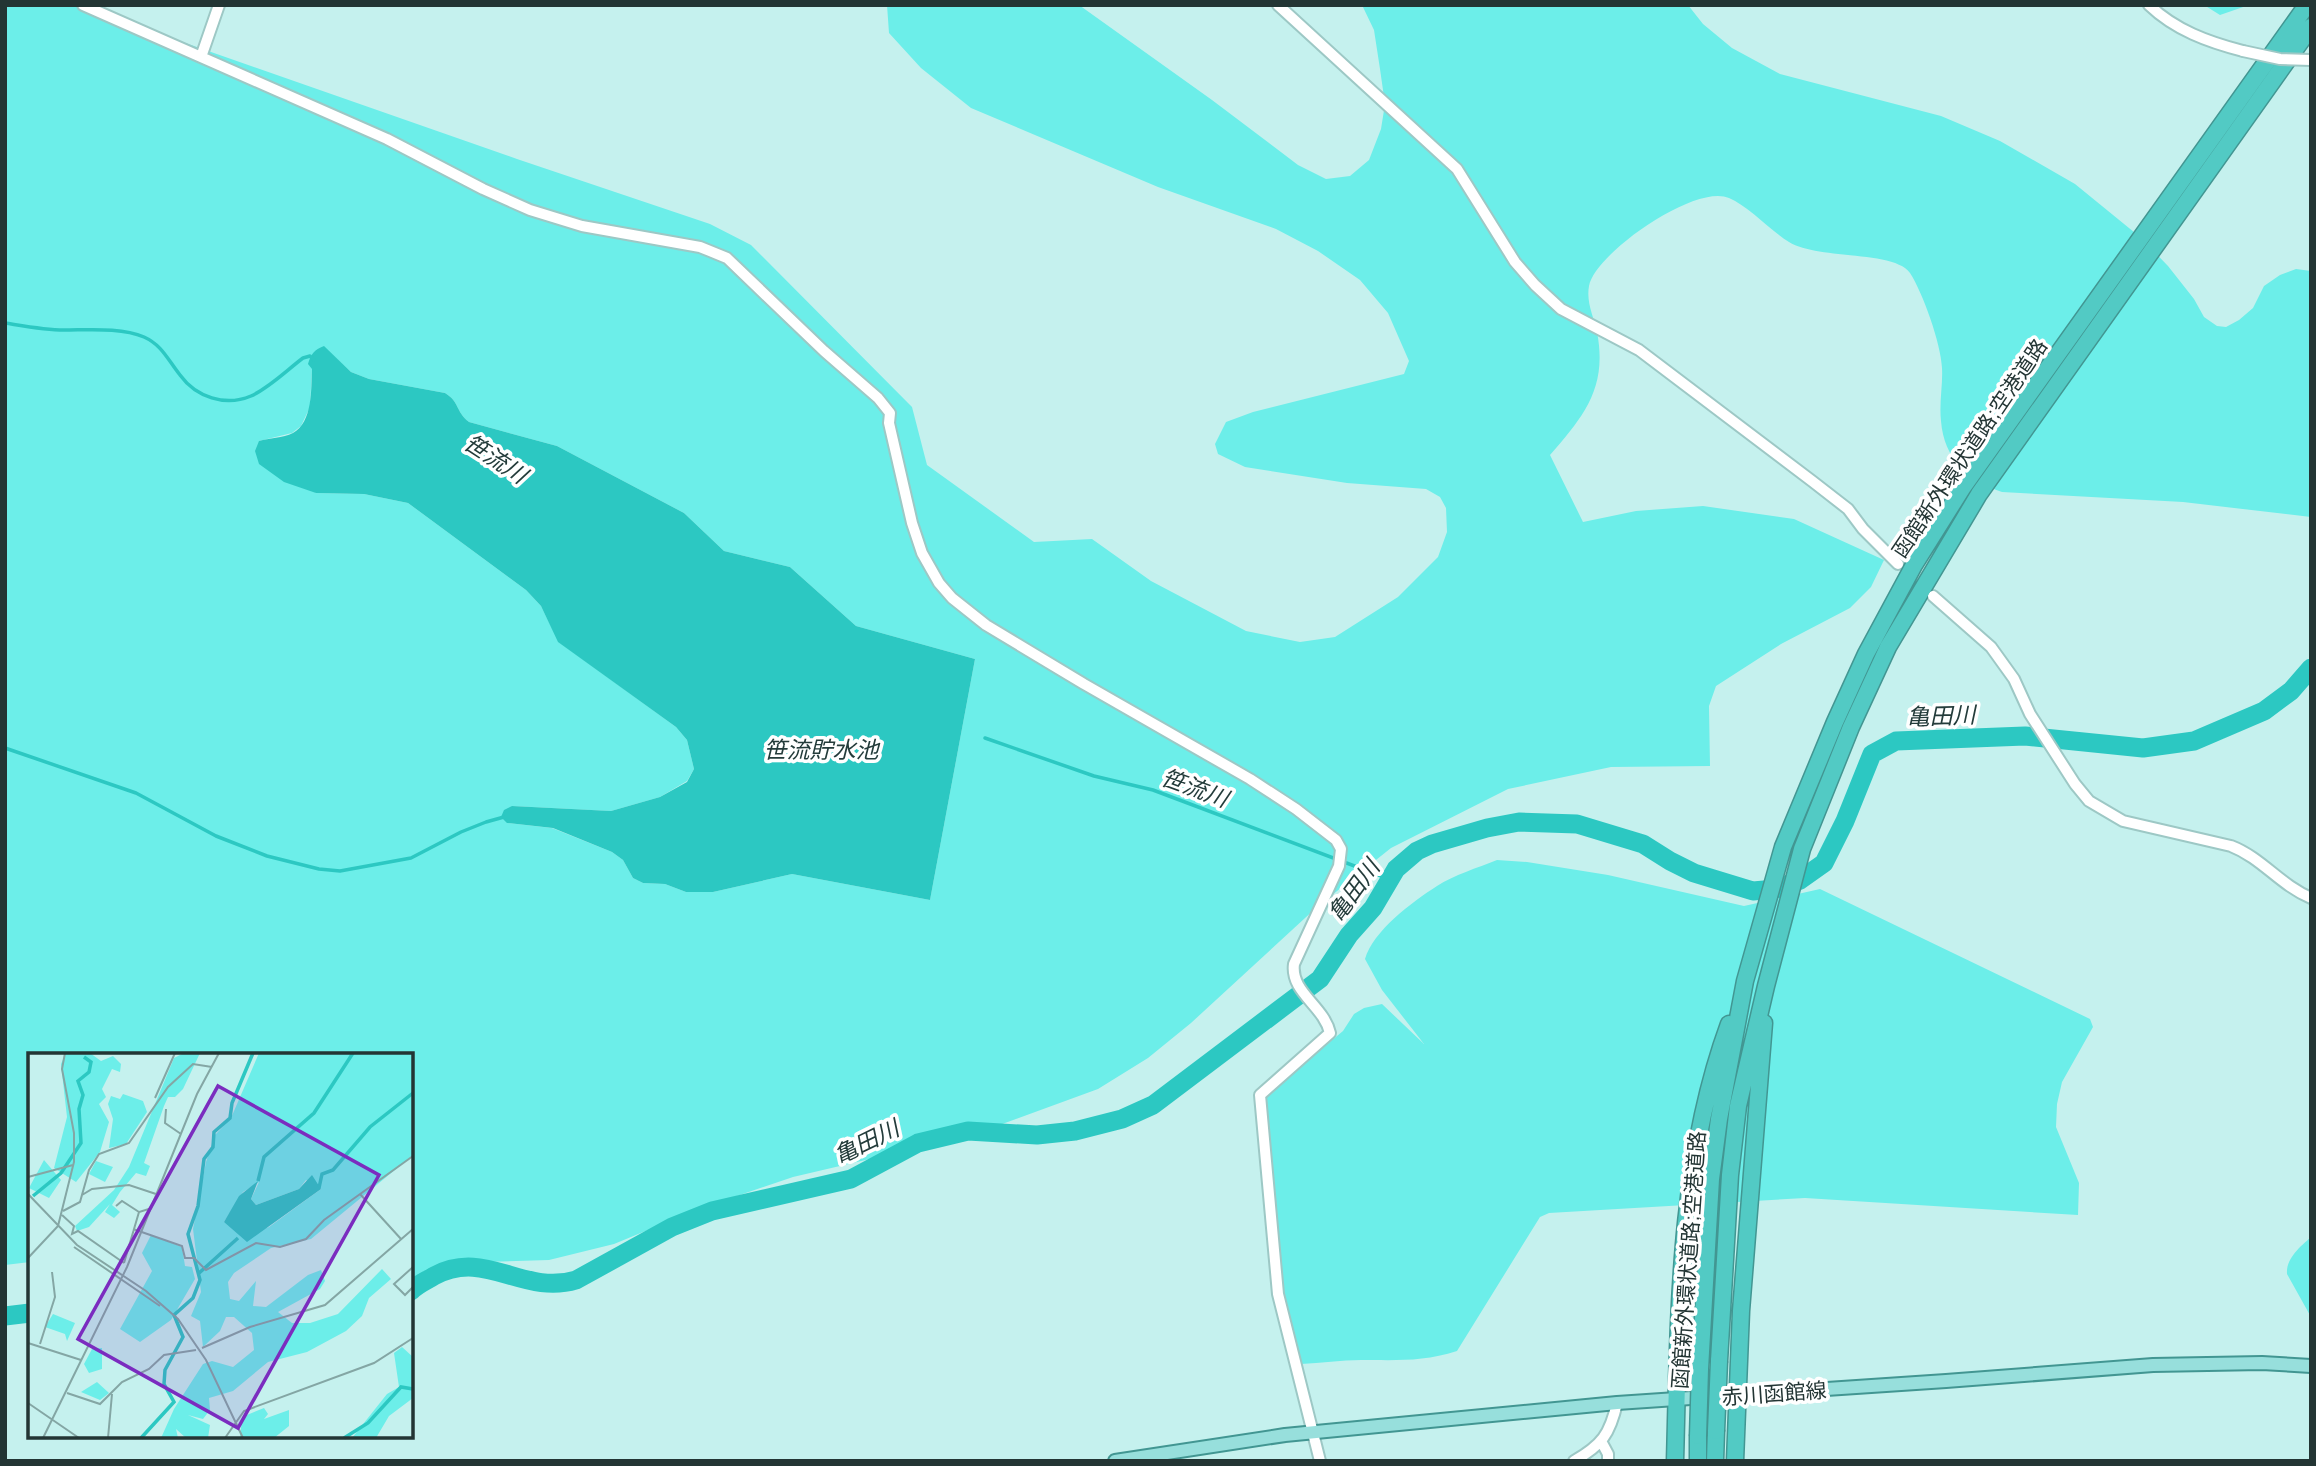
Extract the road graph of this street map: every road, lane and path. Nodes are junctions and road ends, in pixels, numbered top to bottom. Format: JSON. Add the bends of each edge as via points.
{"nodes":[{"id":1,"x":83,"y":5,"type":"edge"},
{"id":2,"x":219,"y":5,"type":"edge"},
{"id":3,"x":1278,"y":5,"type":"edge"},
{"id":4,"x":2150,"y":5,"type":"edge"},
{"id":5,"x":2307,"y":5,"type":"edge"},
{"id":6,"x":2311,"y":27,"type":"edge"},
{"id":7,"x":201,"y":57,"type":"junction"},
{"id":8,"x":2311,"y":60,"type":"edge"},
{"id":9,"x":1898,"y":564,"type":"dead end"},
{"id":10,"x":1933,"y":596,"type":"dead end"},
{"id":11,"x":2311,"y":898,"type":"edge"},
{"id":12,"x":1745,"y":981,"type":"junction"},
{"id":13,"x":1766,"y":986,"type":"junction"},
{"id":14,"x":2311,"y":1366,"type":"edge"},
{"id":15,"x":1737,"y":1395,"type":"junction"},
{"id":16,"x":1677,"y":1399,"type":"junction"},
{"id":17,"x":1617,"y":1403,"type":"junction"},
{"id":18,"x":1313,"y":1432,"type":"junction"},
{"id":19,"x":1601,"y":1441,"type":"junction"},
{"id":20,"x":1115,"y":1461,"type":"edge"},
{"id":21,"x":1320,"y":1461,"type":"edge"},
{"id":22,"x":1574,"y":1461,"type":"edge"},
{"id":23,"x":1608,"y":1461,"type":"edge"},
{"id":24,"x":1675,"y":1461,"type":"edge"},
{"id":25,"x":1698,"y":1461,"type":"edge"},
{"id":26,"x":1715,"y":1461,"type":"edge"},
{"id":27,"x":1735,"y":1461,"type":"edge"}],
"edges":[{"from":1,"to":7,"type":"street"},
{"from":2,"to":7,"type":"street"},
{"from":3,"to":9,"type":"street","via":[[1457,169],[1515,262],[1561,309],[1639,350],[1671,374],[1848,509]]},
{"from":4,"to":8,"type":"street","bridge":true,"via":[[2200,38],[2280,59]]},
{"from":5,"to":12,"type":"highway","name":"函館新外環状道路;空港道路","via":[[1963,486],[1914,565],[1861,665],[1783,847]]},
{"from":6,"to":13,"type":"highway","name":"函館新外環状道路;空港道路","via":[[1979,494],[1888,647],[1802,849]]},
{"from":7,"to":18,"type":"street","via":[[387,139],[530,210],[582,226],[700,247],[727,258],[890,413],[888,424],[922,553],[952,598],[986,625],[1285,802],[1336,840],[1340,860],[1293,971],[1297,986],[1328,1022],[1330,1033],[1260,1095],[1278,1294]]},
{"from":10,"to":11,"type":"street","via":[[1992,647],[2030,714],[2089,801],[2123,821],[2246,852],[2288,887]]},
{"from":12,"to":16,"type":"highway","via":[[1717,1055],[1703,1115],[1684,1244]]},
{"from":12,"to":25,"type":"highway","name":"函館新外環状道路;空港道路","bridge":true,"via":[[1711,1179]]},
{"from":13,"to":15,"type":"highway"},
{"from":13,"to":26,"type":"highway","name":"函館新外環状道路;空港道路","bridge":true,"via":[[1738,1105],[1730,1175]]},
{"from":14,"to":15,"type":"main road","name":"赤川函館線","via":[[2173,1364]]},
{"from":15,"to":16,"type":"main road","name":"赤川函館線"},
{"from":15,"to":27,"type":"highway"},
{"from":16,"to":17,"type":"main road","name":"赤川函館線"},
{"from":16,"to":24,"type":"highway"},
{"from":17,"to":18,"type":"main road","name":"赤川函館線"},
{"from":17,"to":19,"type":"street","via":[[1609,1432]]},
{"from":18,"to":20,"type":"main road","name":"赤川函館線"},
{"from":18,"to":21,"type":"street"},
{"from":19,"to":22,"type":"street"},
{"from":19,"to":23,"type":"street"}]}
